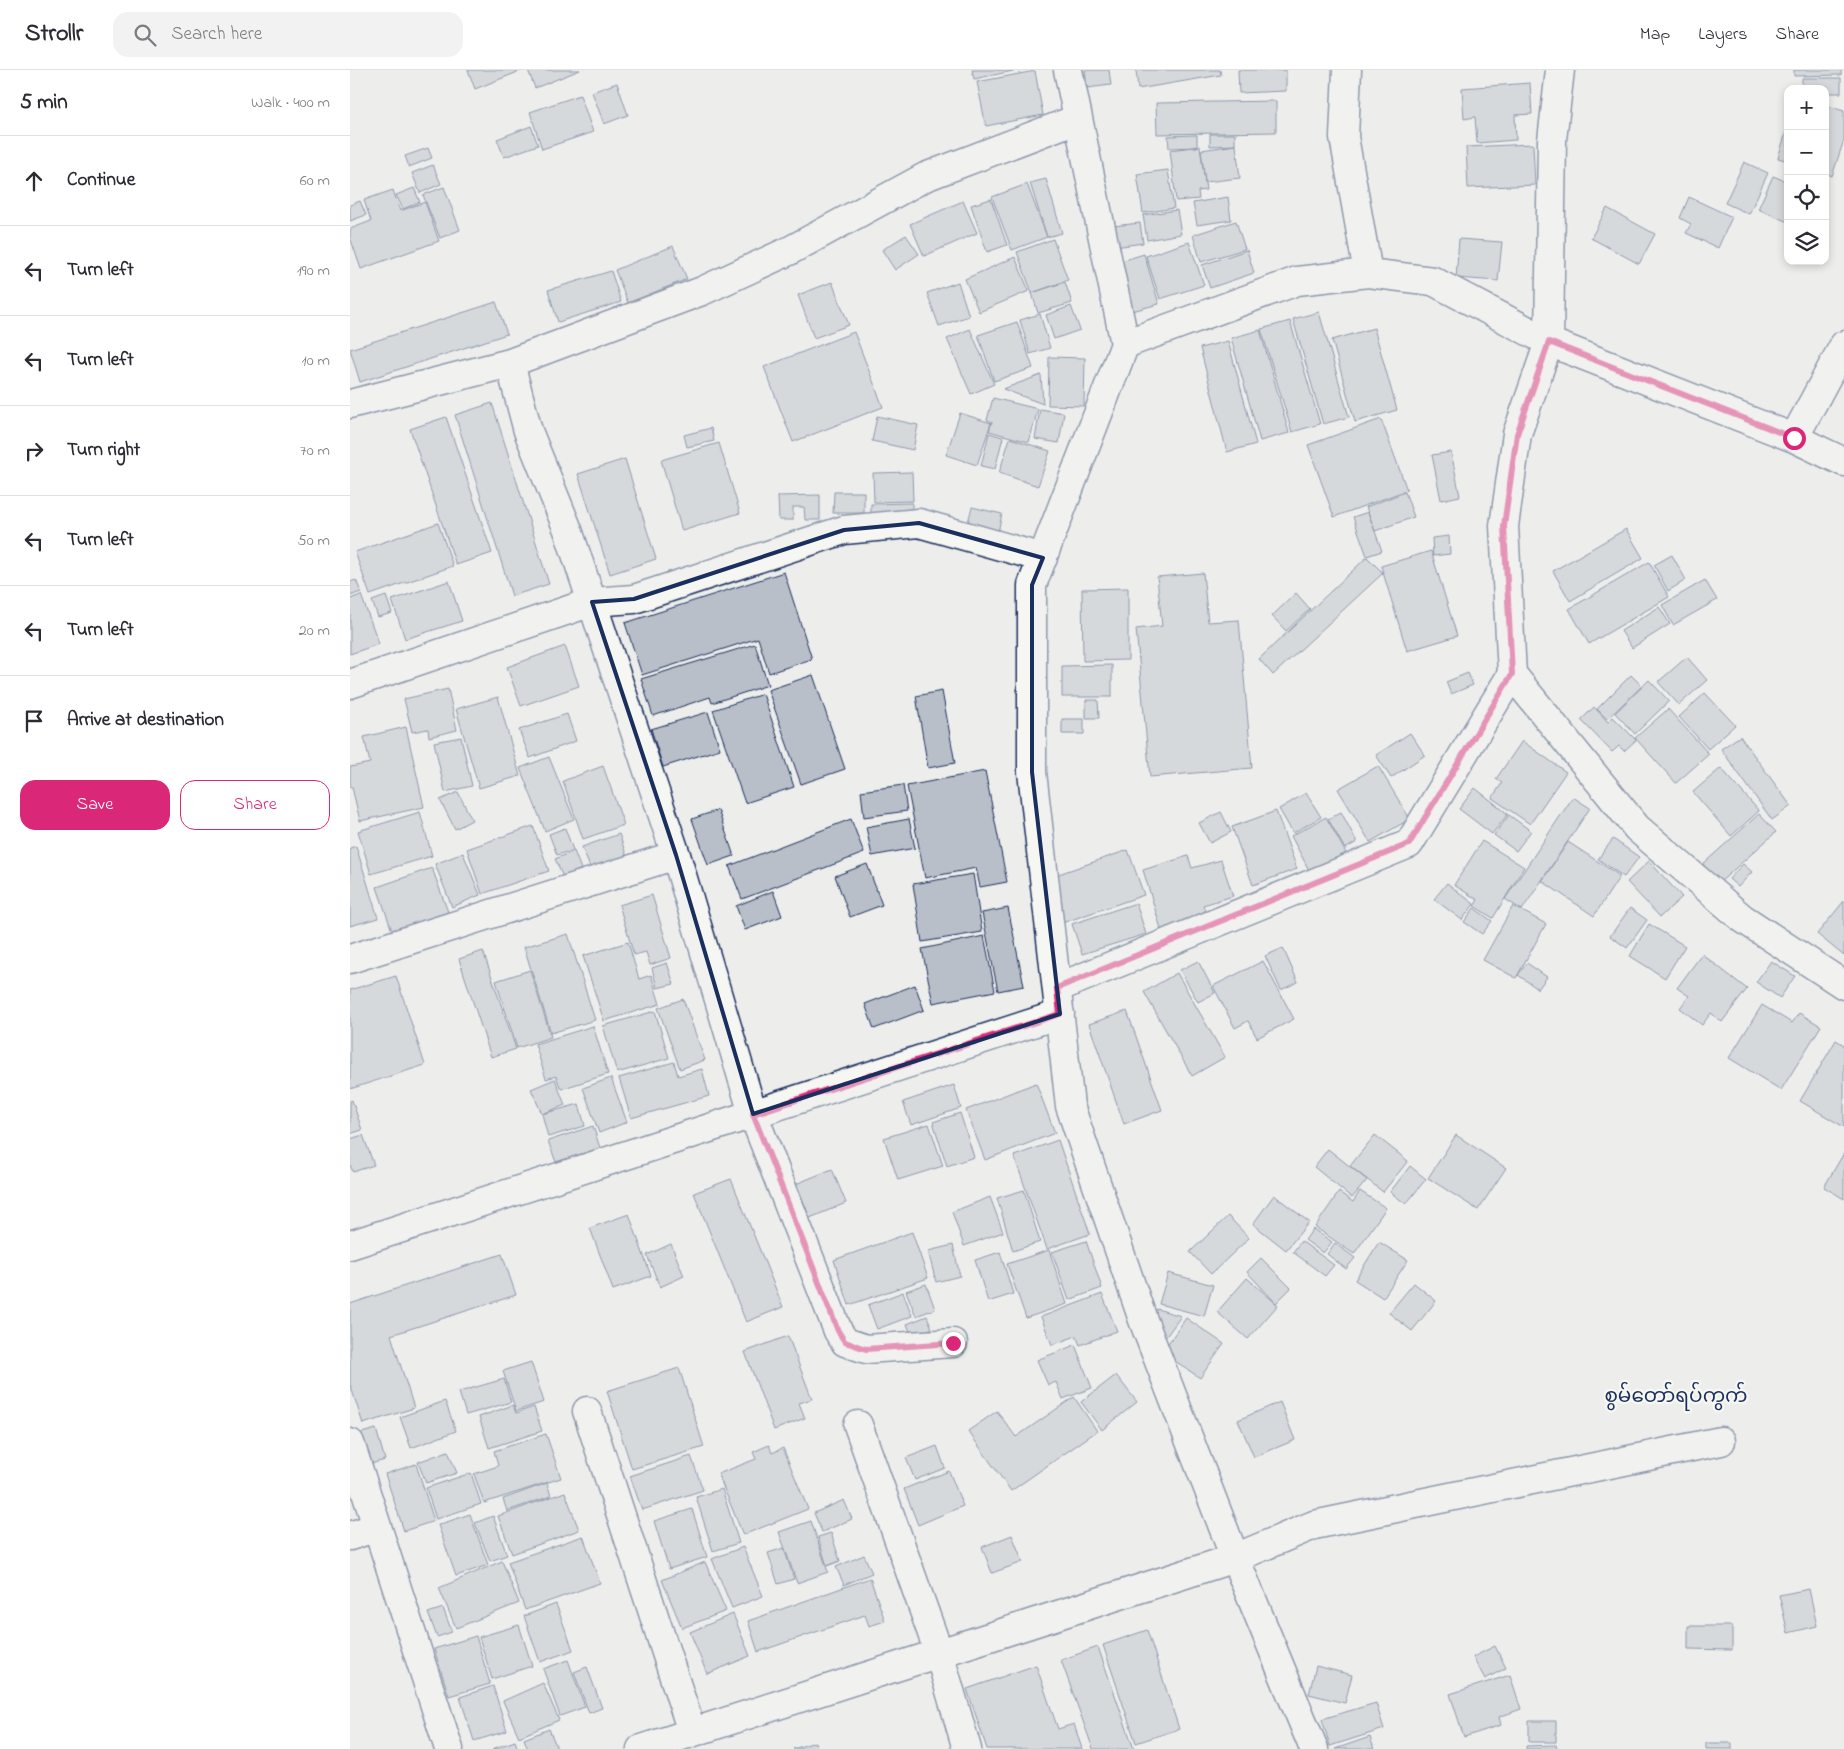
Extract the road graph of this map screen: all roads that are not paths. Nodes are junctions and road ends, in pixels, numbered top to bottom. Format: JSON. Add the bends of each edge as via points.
{"nodes":[{"id":1,"x":1068,"y":70,"type":"edge"},
{"id":2,"x":1347,"y":70,"type":"edge"},
{"id":3,"x":1560,"y":70,"type":"edge"},
{"id":4,"x":1077,"y":119,"type":"junction"},
{"id":5,"x":1368,"y":273,"type":"junction"},
{"id":6,"x":1549,"y":342,"type":"junction"},
{"id":7,"x":1125,"y":344,"type":"junction"},
{"id":8,"x":1844,"y":345,"type":"edge"},
{"id":9,"x":510,"y":363,"type":"junction"},
{"id":10,"x":350,"y":404,"type":"edge"},
{"id":11,"x":1794,"y":438,"type":"junction"},
{"id":12,"x":1844,"y":462,"type":"edge"},
{"id":13,"x":1043,"y":558,"type":"junction"},
{"id":14,"x":592,"y":602,"type":"junction"},
{"id":15,"x":1512,"y":674,"type":"junction"},
{"id":16,"x":350,"y":684,"type":"edge"},
{"id":17,"x":676,"y":855,"type":"junction"},
{"id":18,"x":350,"y":959,"type":"edge"},
{"id":19,"x":1844,"y":985,"type":"edge"},
{"id":20,"x":1058,"y":1001,"type":"junction"},
{"id":21,"x":753,"y":1114,"type":"junction"},
{"id":22,"x":350,"y":1245,"type":"edge"},
{"id":23,"x":953,"y":1343,"type":"dead end"},
{"id":24,"x":587,"y":1411,"type":"dead end"},
{"id":25,"x":858,"y":1425,"type":"dead end"},
{"id":26,"x":1721,"y":1441,"type":"dead end"},
{"id":27,"x":350,"y":1443,"type":"edge"},
{"id":28,"x":377,"y":1527,"type":"junction"},
{"id":29,"x":350,"y":1536,"type":"edge"},
{"id":30,"x":1235,"y":1558,"type":"junction"},
{"id":31,"x":938,"y":1653,"type":"junction"},
{"id":32,"x":692,"y":1732,"type":"junction"},
{"id":33,"x":449,"y":1749,"type":"edge"},
{"id":34,"x":641,"y":1749,"type":"edge"},
{"id":35,"x":967,"y":1749,"type":"edge"},
{"id":36,"x":1314,"y":1749,"type":"edge"}],
"edges":[{"from":1,"to":4,"type":"street"},
{"from":2,"to":5,"type":"street","via":[[1344,137]]},
{"from":3,"to":6,"type":"street","via":[[1552,140]]},
{"from":4,"to":7,"type":"street"},
{"from":4,"to":9,"type":"street","via":[[925,177],[789,251],[702,291]]},
{"from":5,"to":6,"type":"street","via":[[1434,281]]},
{"from":5,"to":7,"type":"street","via":[[1297,281]]},
{"from":6,"to":11,"type":"street"},
{"from":6,"to":15,"type":"street","via":[[1517,434],[1504,526]]},
{"from":7,"to":13,"type":"street"},
{"from":8,"to":11,"type":"street"},
{"from":9,"to":10,"type":"street"},
{"from":9,"to":14,"type":"street","via":[[528,431],[568,530]]},
{"from":11,"to":12,"type":"street"},
{"from":13,"to":14,"type":"street","via":[[919,523],[844,530],[634,599]]},
{"from":13,"to":20,"type":"street","via":[[1032,585],[1032,772]]},
{"from":14,"to":16,"type":"street"},
{"from":14,"to":17,"type":"street"},
{"from":15,"to":19,"type":"street","via":[[1637,828],[1742,918]]},
{"from":15,"to":20,"type":"street","via":[[1409,844]]},
{"from":17,"to":18,"type":"street"},
{"from":17,"to":21,"type":"street"},
{"from":20,"to":21,"type":"street"},
{"from":20,"to":30,"type":"street","via":[[1070,1106],[1143,1320]]},
{"from":21,"to":22,"type":"street"},
{"from":21,"to":23,"type":"street","via":[[845,1342],[866,1349]]},
{"from":24,"to":32,"type":"street"},
{"from":25,"to":31,"type":"street"},
{"from":26,"to":30,"type":"street","via":[[1314,1525]]},
{"from":27,"to":28,"type":"street"},
{"from":28,"to":29,"type":"street"},
{"from":28,"to":33,"type":"street"},
{"from":30,"to":31,"type":"street"},
{"from":30,"to":36,"type":"street"},
{"from":31,"to":32,"type":"street"},
{"from":31,"to":35,"type":"street"},
{"from":32,"to":34,"type":"street"}]}
